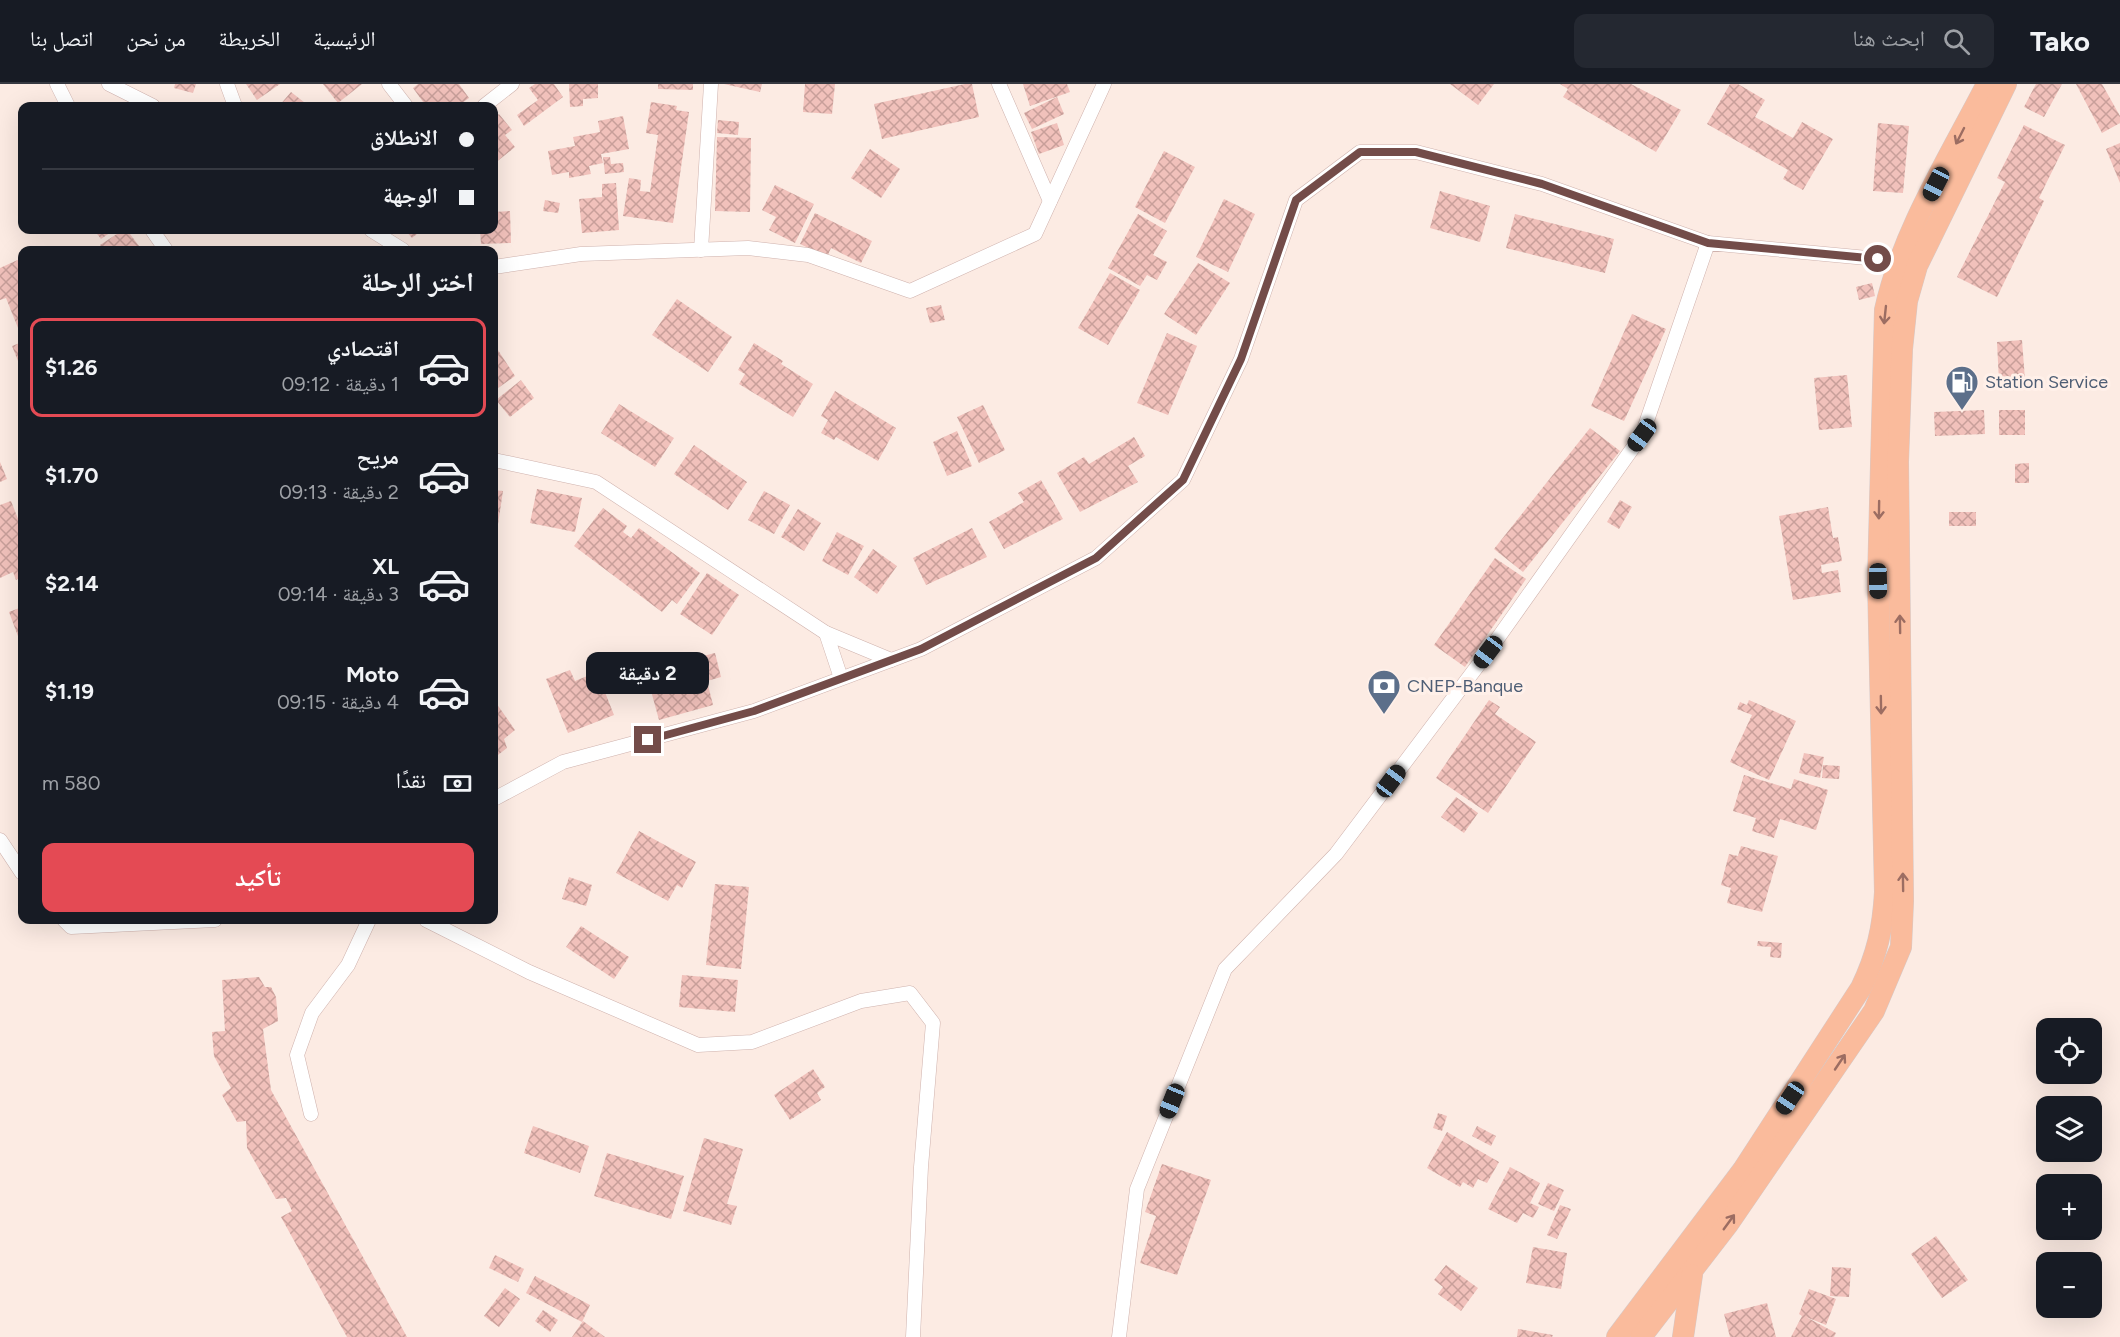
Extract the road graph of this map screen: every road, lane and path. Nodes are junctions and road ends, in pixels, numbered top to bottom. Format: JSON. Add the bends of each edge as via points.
{"nodes":[{"id":1,"x":57,"y":84,"type":"edge"},
{"id":2,"x":109,"y":84,"type":"edge"},
{"id":3,"x":227,"y":84,"type":"edge"},
{"id":4,"x":389,"y":84,"type":"edge"},
{"id":5,"x":512,"y":84,"type":"edge"},
{"id":6,"x":711,"y":84,"type":"edge"},
{"id":7,"x":999,"y":84,"type":"edge"},
{"id":8,"x":1104,"y":84,"type":"edge"},
{"id":9,"x":1987,"y":84,"type":"edge"},
{"id":10,"x":2006,"y":84,"type":"edge"},
{"id":11,"x":66,"y":102,"type":"edge"},
{"id":12,"x":145,"y":102,"type":"edge"},
{"id":13,"x":234,"y":102,"type":"edge"},
{"id":14,"x":403,"y":102,"type":"edge"},
{"id":15,"x":489,"y":102,"type":"edge"},
{"id":16,"x":1050,"y":201,"type":"junction"},
{"id":17,"x":377,"y":234,"type":"edge"},
{"id":18,"x":1708,"y":243,"type":"junction"},
{"id":19,"x":397,"y":246,"type":"edge"},
{"id":20,"x":701,"y":250,"type":"junction"},
{"id":21,"x":1899,"y":261,"type":"junction"},
{"id":22,"x":498,"y":266,"type":"edge"},
{"id":23,"x":498,"y":461,"type":"edge"},
{"id":24,"x":826,"y":633,"type":"junction"},
{"id":25,"x":891,"y":660,"type":"junction"},
{"id":26,"x":842,"y":678,"type":"junction"},
{"id":27,"x":498,"y":797,"type":"edge"},
{"id":28,"x":0,"y":840,"type":"edge"},
{"id":29,"x":18,"y":867,"type":"edge"},
{"id":30,"x":68,"y":924,"type":"edge"},
{"id":31,"x":133,"y":924,"type":"edge"},
{"id":32,"x":367,"y":924,"type":"edge"},
{"id":33,"x":434,"y":924,"type":"edge"},
{"id":34,"x":311,"y":1114,"type":"dead end"},
{"id":35,"x":1694,"y":1268,"type":"junction"},
{"id":36,"x":1643,"y":1304,"type":"junction"},
{"id":37,"x":914,"y":1337,"type":"edge"},
{"id":38,"x":1119,"y":1337,"type":"edge"},
{"id":39,"x":1617,"y":1337,"type":"edge"},
{"id":40,"x":1641,"y":1337,"type":"edge"},
{"id":41,"x":1683,"y":1337,"type":"edge"}],
"edges":[{"from":1,"to":11,"type":"street"},
{"from":2,"to":12,"type":"street"},
{"from":3,"to":13,"type":"street"},
{"from":4,"to":14,"type":"street"},
{"from":5,"to":15,"type":"street"},
{"from":6,"to":20,"type":"street"},
{"from":7,"to":16,"type":"street"},
{"from":8,"to":16,"type":"street"},
{"from":9,"to":21,"type":"main road","one_way":true},
{"from":35,"to":10,"type":"main road","one_way":true,"via":[[1874,1011],[1901,947],[1898,462],[1907,301],[1917,266]]},
{"from":16,"to":20,"type":"street","via":[[1035,234],[910,291],[808,255],[748,248]]},
{"from":17,"to":19,"type":"street"},
{"from":18,"to":21,"type":"street"},
{"from":18,"to":25,"type":"street","via":[[1542,184],[1416,152],[1360,152],[1296,200],[1241,359],[1183,480],[1096,558],[921,649]]},
{"from":18,"to":38,"type":"street","via":[[1642,435],[1488,652],[1336,854],[1225,969],[1137,1189]]},
{"from":20,"to":22,"type":"street","via":[[581,254]]},
{"from":21,"to":36,"type":"main road","one_way":true,"via":[[1885,310],[1880,414],[1883,929],[1876,957],[1861,988],[1743,1170]]},
{"from":23,"to":24,"type":"street","via":[[596,482]]},
{"from":24,"to":25,"type":"street"},
{"from":24,"to":26,"type":"street"},
{"from":25,"to":26,"type":"street"},
{"from":26,"to":27,"type":"street","via":[[754,711],[563,762]]},
{"from":28,"to":29,"type":"street"},
{"from":30,"to":31,"type":"street"},
{"from":32,"to":34,"type":"street","via":[[348,965],[312,1013],[297,1055]]},
{"from":33,"to":37,"type":"street","via":[[529,972],[698,1045],[752,1042],[861,1001],[910,993],[933,1023],[921,1167]]},
{"from":35,"to":40,"type":"main road"},
{"from":35,"to":41,"type":"main road"},
{"from":36,"to":39,"type":"main road"},
{"from":36,"to":40,"type":"main road"}]}
